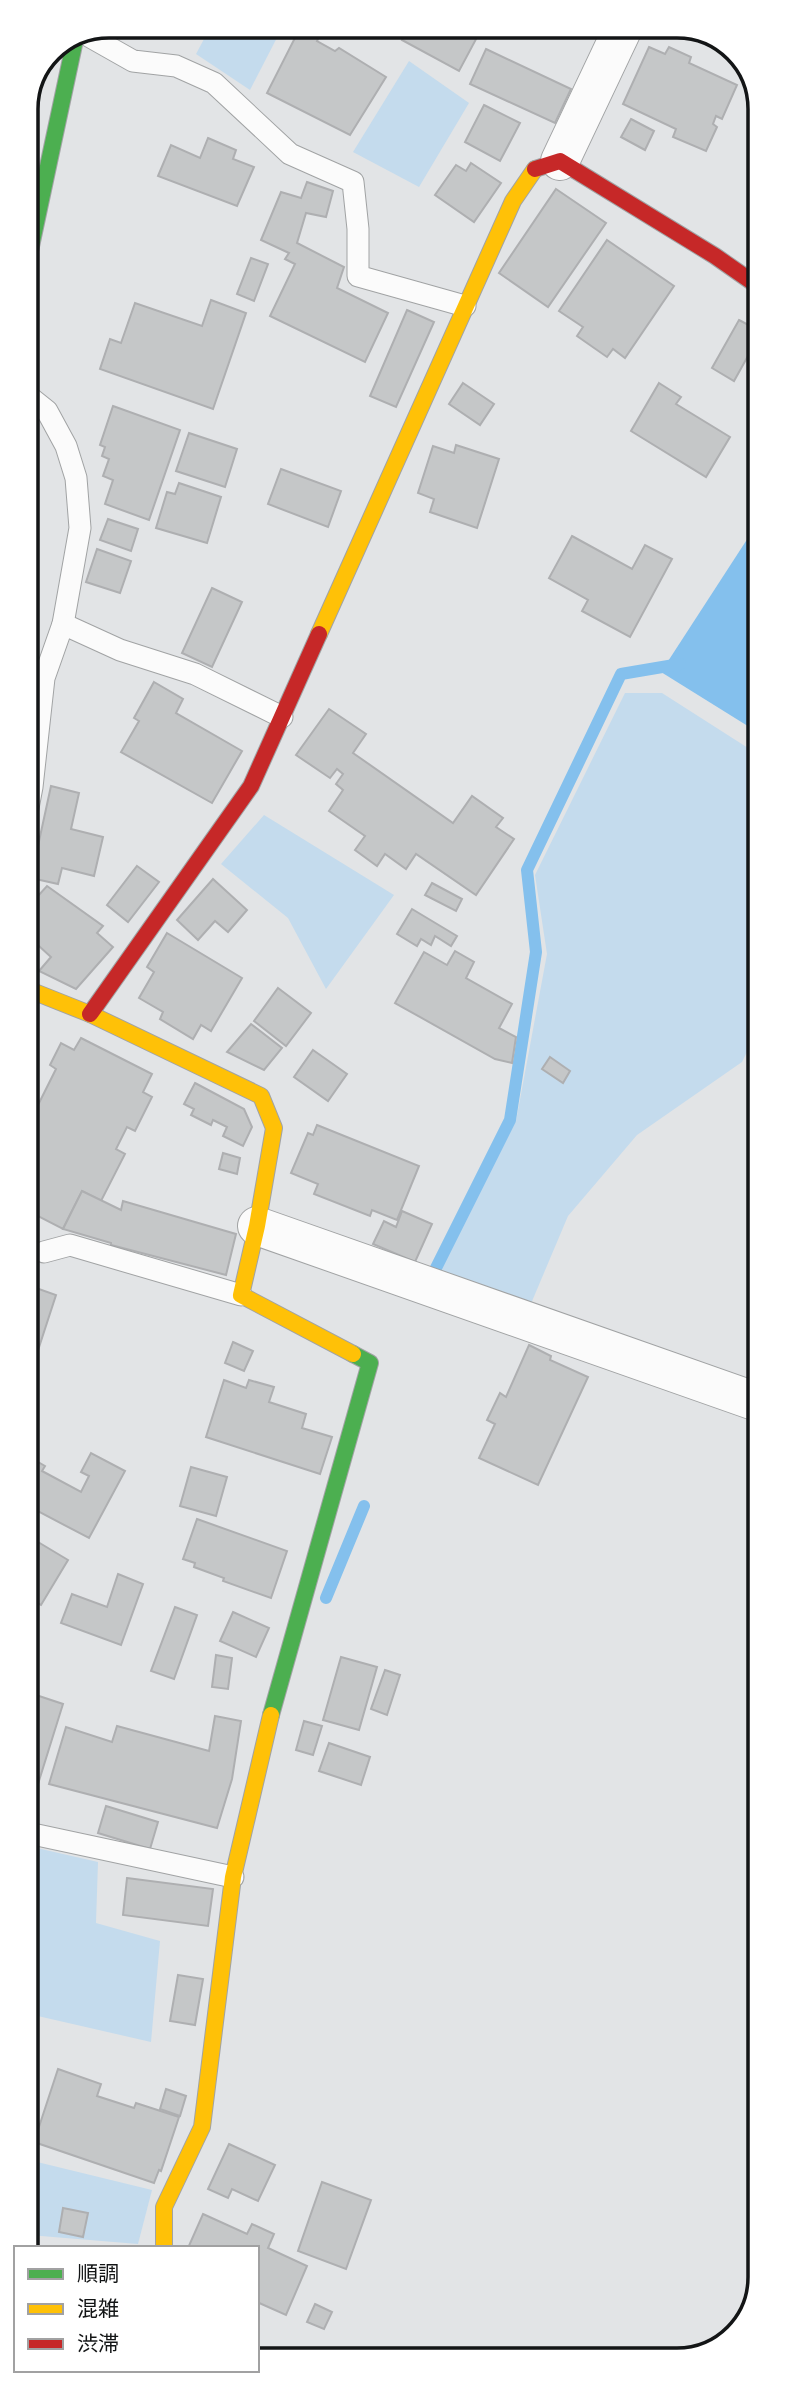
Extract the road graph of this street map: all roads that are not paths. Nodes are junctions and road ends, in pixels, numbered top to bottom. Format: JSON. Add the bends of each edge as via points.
{"nodes":[{"id":1,"x":618,"y":39,"type":"edge"},
{"id":2,"x":95,"y":40,"type":"edge"},
{"id":3,"x":73,"y":48,"type":"edge"},
{"id":4,"x":560,"y":161,"type":"junction"},
{"id":5,"x":38,"y":213,"type":"edge"},
{"id":6,"x":748,"y":279,"type":"edge"},
{"id":7,"x":466,"y":306,"type":"junction"},
{"id":8,"x":38,"y":404,"type":"edge"},
{"id":9,"x":63,"y":624,"type":"junction"},
{"id":10,"x":282,"y":717,"type":"junction"},
{"id":11,"x":38,"y":726,"type":"edge"},
{"id":12,"x":38,"y":993,"type":"edge"},
{"id":13,"x":90,"y":1014,"type":"junction"},
{"id":14,"x":257,"y":1226,"type":"junction"},
{"id":15,"x":44,"y":1252,"type":"dead end"},
{"id":16,"x":242,"y":1295,"type":"junction"},
{"id":17,"x":748,"y":1399,"type":"edge"},
{"id":18,"x":38,"y":1835,"type":"edge"},
{"id":19,"x":233,"y":1877,"type":"junction"},
{"id":20,"x":164,"y":2246,"type":"edge"}],
"edges":[{"from":1,"to":4,"type":"street"},
{"from":2,"to":7,"type":"lane","via":[[133,61],[176,66],[214,83],[290,154],[354,182],[358,276]]},
{"from":3,"to":5,"type":"street"},
{"from":4,"to":6,"type":"street"},
{"from":4,"to":7,"type":"street","via":[[536,167],[513,201]]},
{"from":7,"to":10,"type":"street"},
{"from":8,"to":9,"type":"lane","via":[[47,411],[66,446],[76,478],[80,528]]},
{"from":9,"to":10,"type":"lane","via":[[120,650],[195,674]]},
{"from":9,"to":11,"type":"lane","via":[[44,678]]},
{"from":10,"to":13,"type":"street","via":[[251,786]]},
{"from":12,"to":13,"type":"street"},
{"from":13,"to":14,"type":"street","via":[[261,1096],[274,1128]]},
{"from":14,"to":16,"type":"street"},
{"from":14,"to":17,"type":"street"},
{"from":15,"to":16,"type":"lane","via":[[70,1245]]},
{"from":16,"to":19,"type":"street","via":[[370,1363],[264,1739]]},
{"from":18,"to":19,"type":"lane"},
{"from":19,"to":20,"type":"street","via":[[202,2127],[164,2207]]}]}
